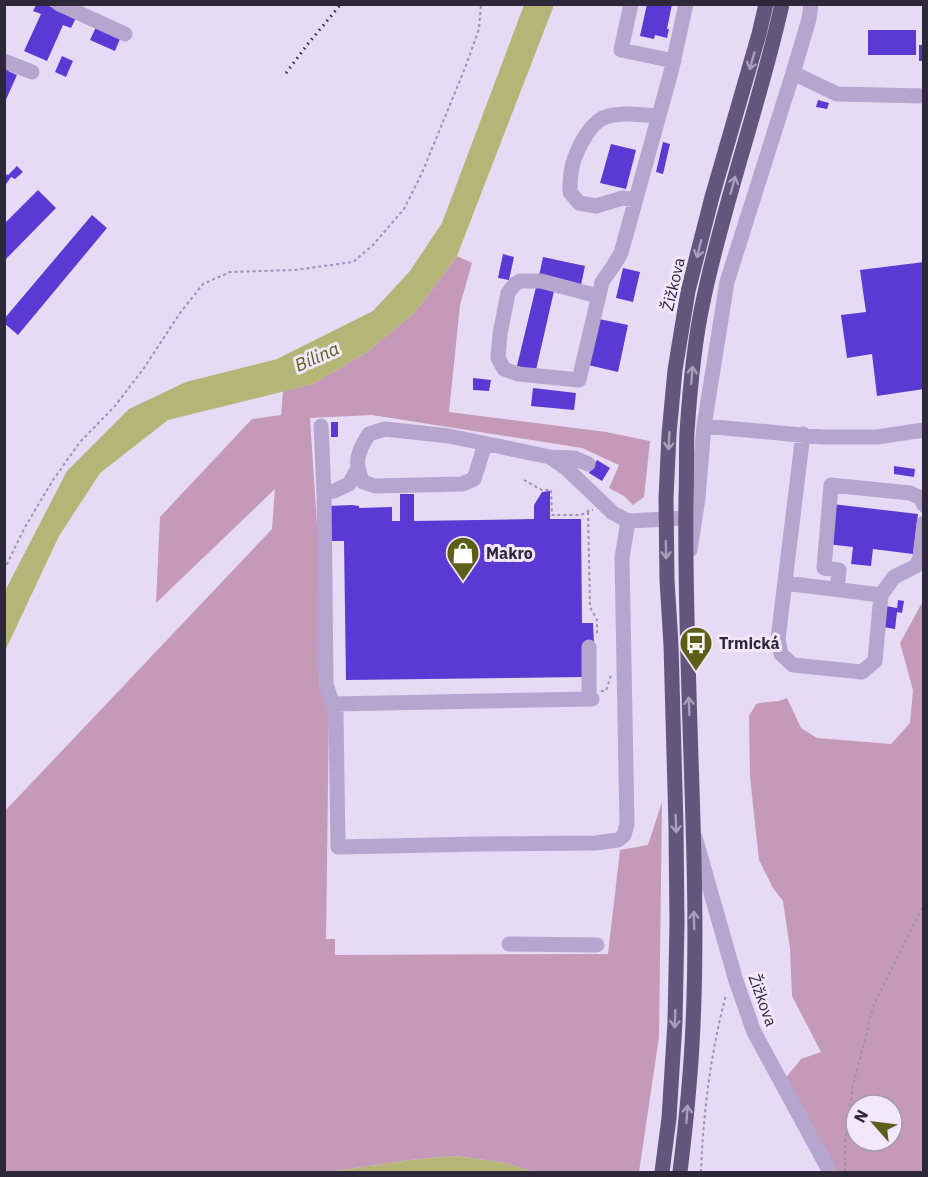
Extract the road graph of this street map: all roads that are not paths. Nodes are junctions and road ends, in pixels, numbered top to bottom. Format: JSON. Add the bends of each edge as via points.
{"nodes":[{"id":1,"x":59,"y":4,"type":"edge"},
{"id":2,"x":631,"y":4,"type":"edge"},
{"id":3,"x":686,"y":4,"type":"edge"},
{"id":4,"x":766,"y":4,"type":"edge"},
{"id":5,"x":782,"y":4,"type":"edge"},
{"id":6,"x":811,"y":4,"type":"edge"},
{"id":7,"x":125,"y":34,"type":"dead end"},
{"id":8,"x":4,"y":61,"type":"edge"},
{"id":9,"x":674,"y":61,"type":"junction"},
{"id":10,"x":32,"y":72,"type":"dead end"},
{"id":11,"x":793,"y":73,"type":"junction"},
{"id":12,"x":924,"y":96,"type":"edge"},
{"id":13,"x":659,"y":116,"type":"junction"},
{"id":14,"x":636,"y":200,"type":"junction"},
{"id":15,"x":598,"y":296,"type":"junction"},
{"id":16,"x":321,"y":426,"type":"dead end"},
{"id":17,"x":704,"y":426,"type":"junction"},
{"id":18,"x":924,"y":430,"type":"edge"},
{"id":19,"x":803,"y":434,"type":"junction"},
{"id":20,"x":485,"y":444,"type":"junction"},
{"id":21,"x":550,"y":457,"type":"junction"},
{"id":22,"x":588,"y":464,"type":"dead end"},
{"id":23,"x":357,"y":470,"type":"junction"},
{"id":24,"x":324,"y":493,"type":"junction"},
{"id":25,"x":924,"y":505,"type":"edge"},
{"id":26,"x":686,"y":518,"type":"junction"},
{"id":27,"x":666,"y":519,"type":"junction"},
{"id":28,"x":628,"y":521,"type":"junction"},
{"id":29,"x":924,"y":523,"type":"edge"},
{"id":30,"x":686,"y":580,"type":"junction"},
{"id":31,"x":785,"y":583,"type":"junction"},
{"id":32,"x":837,"y":589,"type":"junction"},
{"id":33,"x":881,"y":595,"type":"junction"},
{"id":34,"x":593,"y":645,"type":"road end"},
{"id":35,"x":333,"y":704,"type":"junction"},
{"id":36,"x":692,"y":828,"type":"junction"},
{"id":37,"x":509,"y":944,"type":"dead end"},
{"id":38,"x":597,"y":945,"type":"dead end"},
{"id":39,"x":662,"y":1173,"type":"edge"},
{"id":40,"x":680,"y":1173,"type":"edge"},
{"id":41,"x":830,"y":1173,"type":"edge"}],
"edges":[{"from":1,"to":7,"type":"street"},
{"from":2,"to":9,"type":"street","via":[[621,50]]},
{"from":3,"to":9,"type":"street"},
{"from":4,"to":27,"type":"main road","name":"Žižkova","one_way":true,"via":[[688,291],[671,412]]},
{"from":26,"to":5,"type":"main road","name":"Žižkova","one_way":true,"via":[[687,434],[702,306]]},
{"from":6,"to":11,"type":"street","name":"Žižkova"},
{"from":8,"to":10,"type":"street"},
{"from":9,"to":13,"type":"street"},
{"from":11,"to":12,"type":"street","via":[[837,94]]},
{"from":11,"to":17,"type":"street","name":"Žižkova","via":[[727,282]]},
{"from":13,"to":14,"type":"street"},
{"from":13,"to":14,"type":"street","via":[[624,114],[603,118],[588,131],[571,171],[570,192],[579,202],[596,206],[623,198]]},
{"from":14,"to":15,"type":"street","via":[[621,253],[602,282]]},
{"from":15,"to":15,"type":"street","via":[[579,380],[504,369],[498,358],[500,334],[508,293],[515,284],[541,281]]},
{"from":16,"to":24,"type":"street"},
{"from":17,"to":19,"type":"street"},
{"from":17,"to":30,"type":"street","name":"Žižkova"},
{"from":18,"to":19,"type":"street","via":[[877,437]]},
{"from":19,"to":31,"type":"street"},
{"from":20,"to":21,"type":"street"},
{"from":20,"to":23,"type":"street","via":[[385,429],[369,434],[359,450]]},
{"from":20,"to":23,"type":"street","via":[[474,479],[462,484],[375,486],[363,482]]},
{"from":21,"to":22,"type":"street","via":[[574,458]]},
{"from":21,"to":28,"type":"street","via":[[613,513]]},
{"from":23,"to":24,"type":"street","via":[[349,484]]},
{"from":24,"to":35,"type":"street","via":[[326,684]]},
{"from":25,"to":32,"type":"street","via":[[921,498],[910,493],[831,485],[824,568],[839,570]]},
{"from":26,"to":27,"type":"street"},
{"from":26,"to":30,"type":"main road","name":"Žižkova"},
{"from":27,"to":28,"type":"street"},
{"from":27,"to":39,"type":"main road","name":"Žižkova","one_way":true,"via":[[677,924],[675,1022]]},
{"from":28,"to":35,"type":"street","via":[[622,558],[627,824],[618,840],[338,847]]},
{"from":29,"to":33,"type":"street","via":[[916,566],[894,577]]},
{"from":36,"to":30,"type":"main road","name":"Žižkova","one_way":true},
{"from":31,"to":32,"type":"street"},
{"from":31,"to":33,"type":"street","via":[[778,639],[781,654],[793,665],[862,672],[875,662]]},
{"from":32,"to":33,"type":"street"},
{"from":34,"to":35,"type":"street","via":[[593,697]]},
{"from":40,"to":36,"type":"main road","name":"Žižkova","one_way":true,"via":[[693,1024]]},
{"from":36,"to":41,"type":"street","name":"Žižkova","via":[[754,1032]]},
{"from":37,"to":38,"type":"street"}]}
